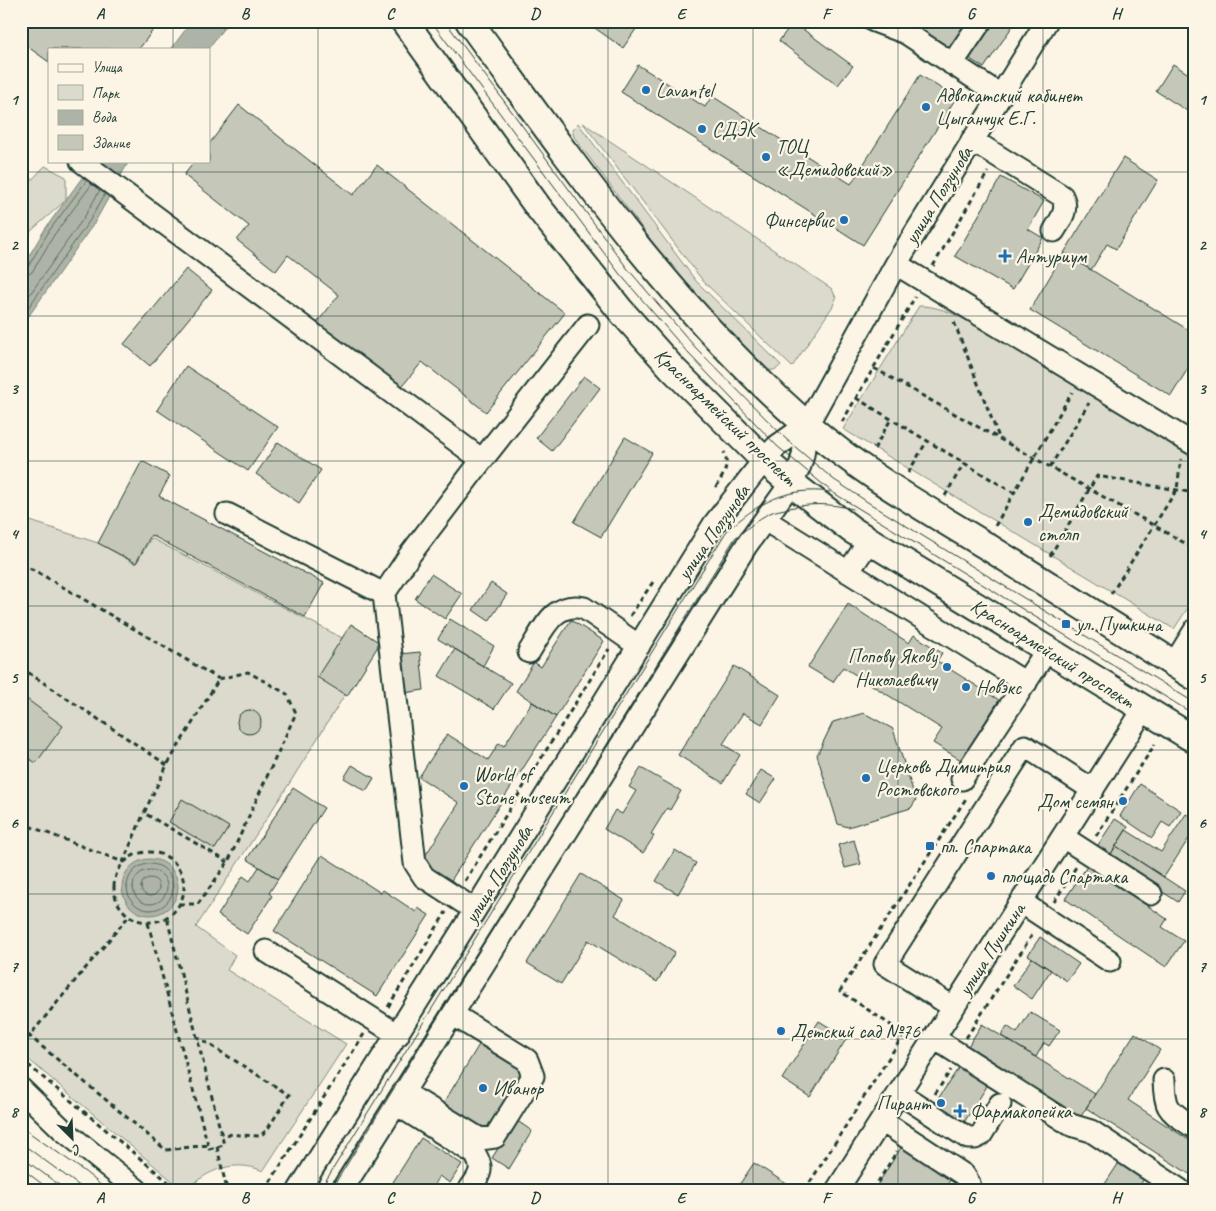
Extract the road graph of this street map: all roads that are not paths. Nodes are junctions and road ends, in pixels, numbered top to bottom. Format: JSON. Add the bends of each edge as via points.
{"nodes":[{"id":1,"x":404,"y":21,"type":"edge"},
{"id":2,"x":469,"y":21,"type":"edge"},
{"id":3,"x":874,"y":21,"type":"edge"},
{"id":4,"x":980,"y":21,"type":"edge"},
{"id":5,"x":1047,"y":21,"type":"edge"},
{"id":6,"x":952,"y":64,"type":"junction"},
{"id":7,"x":1000,"y":95,"type":"junction"},
{"id":8,"x":981,"y":146,"type":"junction"},
{"id":9,"x":82,"y":162,"type":"edge"},
{"id":10,"x":1054,"y":231,"type":"dead end"},
{"id":11,"x":896,"y":264,"type":"junction"},
{"id":12,"x":588,"y":325,"type":"dead end"},
{"id":13,"x":807,"y":425,"type":"junction"},
{"id":14,"x":1189,"y":442,"type":"edge"},
{"id":15,"x":482,"y":460,"type":"junction"},
{"id":16,"x":764,"y":460,"type":"junction"},
{"id":17,"x":791,"y":483,"type":"junction"},
{"id":18,"x":227,"y":514,"type":"dead end"},
{"id":19,"x":765,"y":520,"type":"junction"},
{"id":20,"x":870,"y":540,"type":"junction"},
{"id":21,"x":848,"y":572,"type":"junction"},
{"id":22,"x":384,"y":594,"type":"junction"},
{"id":23,"x":1195,"y":630,"type":"edge"},
{"id":24,"x":639,"y":646,"type":"junction"},
{"id":25,"x":1047,"y":650,"type":"junction"},
{"id":26,"x":529,"y":652,"type":"dead end"},
{"id":27,"x":1184,"y":670,"type":"edge"},
{"id":28,"x":1026,"y":683,"type":"junction"},
{"id":29,"x":1144,"y":709,"type":"junction"},
{"id":30,"x":1195,"y":740,"type":"edge"},
{"id":31,"x":962,"y":779,"type":"dead end"},
{"id":32,"x":1093,"y":790,"type":"junction"},
{"id":33,"x":1063,"y":837,"type":"junction"},
{"id":34,"x":1151,"y":894,"type":"dead end"},
{"id":35,"x":1021,"y":902,"type":"junction"},
{"id":36,"x":475,"y":910,"type":"junction"},
{"id":37,"x":266,"y":950,"type":"dead end"},
{"id":38,"x":1110,"y":961,"type":"dead end"},
{"id":39,"x":953,"y":1008,"type":"junction"},
{"id":40,"x":452,"y":1014,"type":"junction"},
{"id":41,"x":398,"y":1035,"type":"junction"},
{"id":42,"x":934,"y":1038,"type":"junction"},
{"id":43,"x":1164,"y":1080,"type":"dead end"},
{"id":44,"x":21,"y":1089,"type":"edge"},
{"id":45,"x":899,"y":1093,"type":"junction"},
{"id":46,"x":400,"y":1098,"type":"junction"},
{"id":47,"x":1000,"y":1104,"type":"dead end"},
{"id":48,"x":882,"y":1121,"type":"junction"},
{"id":49,"x":1195,"y":1128,"type":"edge"},
{"id":50,"x":345,"y":1189,"type":"edge"},
{"id":51,"x":137,"y":1190,"type":"edge"},
{"id":52,"x":299,"y":1190,"type":"edge"},
{"id":53,"x":470,"y":1190,"type":"edge"},
{"id":54,"x":837,"y":1190,"type":"edge"},
{"id":55,"x":970,"y":1190,"type":"edge"},
{"id":56,"x":1180,"y":1190,"type":"edge"}],
"edges":[{"from":1,"to":16,"type":"main road","name":"Красноармейский проспект","via":[[538,207],[621,311],[673,369]]},
{"from":2,"to":13,"type":"main road","via":[[581,175],[661,276],[761,382]]},
{"from":3,"to":6,"type":"street","via":[[906,33]]},
{"from":4,"to":6,"type":"street"},
{"from":5,"to":7,"type":"street","name":"улица Ползунова"},
{"from":6,"to":7,"type":"street"},
{"from":7,"to":8,"type":"street","name":"улица Ползунова"},
{"from":8,"to":10,"type":"street","via":[[1062,196],[1066,203],[1065,212]]},
{"from":8,"to":11,"type":"street","name":"улица Ползунова"},
{"from":9,"to":15,"type":"street"},
{"from":11,"to":13,"type":"street","name":"улица Ползунова"},
{"from":11,"to":14,"type":"street"},
{"from":12,"to":15,"type":"street"},
{"from":13,"to":16,"type":"street","name":"улица Ползунова"},
{"from":13,"to":17,"type":"street","name":"улица Ползунова","via":[[800,466]]},
{"from":13,"to":27,"type":"main road","via":[[887,486]]},
{"from":15,"to":22,"type":"street"},
{"from":16,"to":17,"type":"main road","name":"Красноармейский проспект"},
{"from":16,"to":24,"type":"street","name":"улица Ползунова","via":[[714,524]]},
{"from":17,"to":19,"type":"street","name":"улица Ползунова"},
{"from":17,"to":20,"type":"main road","name":"Красноармейский проспект"},
{"from":18,"to":22,"type":"street"},
{"from":19,"to":21,"type":"street"},
{"from":19,"to":40,"type":"street","name":"улица Ползунова"},
{"from":20,"to":21,"type":"street"},
{"from":20,"to":25,"type":"main road","name":"Красноармейский проспект"},
{"from":21,"to":28,"type":"street"},
{"from":22,"to":36,"type":"street","via":[[415,863],[424,877]]},
{"from":23,"to":27,"type":"street"},
{"from":24,"to":26,"type":"street","via":[[584,608],[574,606],[553,614]]},
{"from":24,"to":36,"type":"street","name":"улица Ползунова"},
{"from":25,"to":28,"type":"street"},
{"from":25,"to":29,"type":"main road","name":"Красноармейский проспект"},
{"from":28,"to":31,"type":"street"},
{"from":29,"to":30,"type":"main road","name":"Красноармейский проспект"},
{"from":29,"to":32,"type":"street","name":"улица Пушкина"},
{"from":32,"to":33,"type":"street","name":"улица Пушкина"},
{"from":32,"to":39,"type":"street","via":[[1025,746],[890,955],[885,964]]},
{"from":33,"to":34,"type":"street"},
{"from":33,"to":35,"type":"street","name":"улица Пушкина"},
{"from":35,"to":38,"type":"street"},
{"from":35,"to":39,"type":"street","name":"улица Пушкина"},
{"from":36,"to":41,"type":"street","name":"улица Ползунова"},
{"from":37,"to":41,"type":"street"},
{"from":39,"to":42,"type":"street","name":"улица Пушкина"},
{"from":40,"to":46,"type":"street","name":"улица Ползунова"},
{"from":40,"to":46,"type":"street","via":[[527,1060],[533,1076],[495,1137],[480,1139]]},
{"from":41,"to":52,"type":"street","name":"улица Ползунова"},
{"from":42,"to":45,"type":"street","name":"улица Пушкина"},
{"from":42,"to":56,"type":"street","via":[[1071,1125],[1091,1131]]},
{"from":43,"to":49,"type":"street","via":[[1168,1110]]},
{"from":44,"to":51,"type":"street","via":[[62,1129]]},
{"from":45,"to":47,"type":"street","via":[[968,1138],[981,1135]]},
{"from":45,"to":48,"type":"street","name":"улица Пушкина"},
{"from":46,"to":50,"type":"street","name":"улица Ползунова"},
{"from":46,"to":53,"type":"street","via":[[475,1154],[481,1170]]},
{"from":48,"to":54,"type":"street","name":"улица Пушкина"},
{"from":48,"to":55,"type":"street","via":[[964,1175]]}]}
